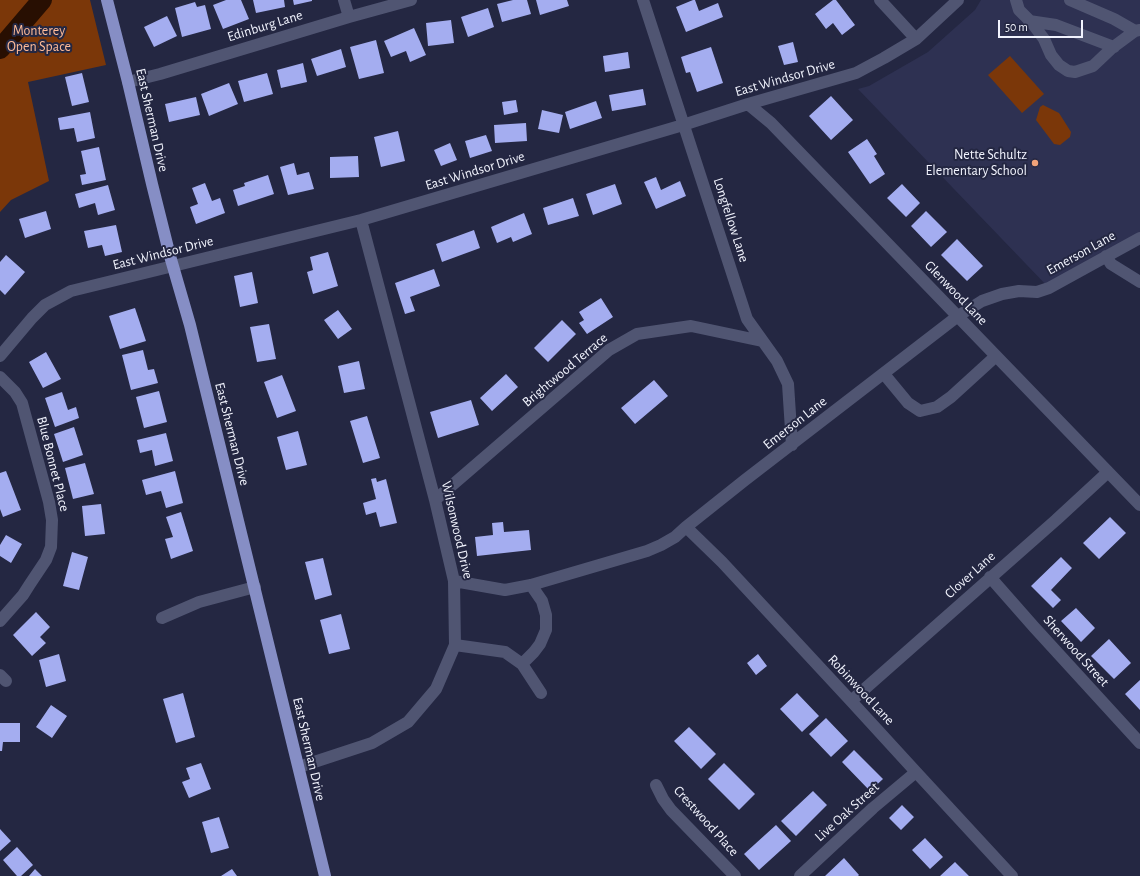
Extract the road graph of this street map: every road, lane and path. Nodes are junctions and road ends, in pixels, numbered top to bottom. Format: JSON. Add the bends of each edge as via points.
{"nodes":[{"id":1,"x":107,"y":0,"type":"edge"},
{"id":2,"x":344,"y":0,"type":"edge"},
{"id":3,"x":411,"y":0,"type":"edge"},
{"id":4,"x":643,"y":0,"type":"edge"},
{"id":5,"x":880,"y":0,"type":"edge"},
{"id":6,"x":958,"y":0,"type":"edge"},
{"id":7,"x":1016,"y":0,"type":"edge"},
{"id":8,"x":1070,"y":0,"type":"edge"},
{"id":9,"x":349,"y":17,"type":"junction"},
{"id":10,"x":1030,"y":21,"type":"junction"},
{"id":11,"x":1138,"y":30,"type":"edge"},
{"id":12,"x":916,"y":39,"type":"junction"},
{"id":13,"x":1114,"y":47,"type":"junction"},
{"id":14,"x":128,"y":82,"type":"junction"},
{"id":15,"x":748,"y":104,"type":"junction"},
{"id":16,"x":683,"y":124,"type":"junction"},
{"id":17,"x":361,"y":220,"type":"junction"},
{"id":18,"x":1140,"y":238,"type":"edge"},
{"id":19,"x":1106,"y":256,"type":"junction"},
{"id":20,"x":172,"y":266,"type":"junction"},
{"id":21,"x":1140,"y":282,"type":"edge"},
{"id":22,"x":958,"y":316,"type":"junction"},
{"id":23,"x":762,"y":341,"type":"junction"},
{"id":24,"x":0,"y":356,"type":"edge"},
{"id":25,"x":996,"y":356,"type":"junction"},
{"id":26,"x":884,"y":374,"type":"junction"},
{"id":27,"x":0,"y":377,"type":"edge"},
{"id":28,"x":792,"y":445,"type":"junction"},
{"id":29,"x":1108,"y":472,"type":"junction"},
{"id":30,"x":435,"y":500,"type":"junction"},
{"id":31,"x":1140,"y":505,"type":"edge"},
{"id":32,"x":686,"y":527,"type":"junction"},
{"id":33,"x":990,"y":577,"type":"junction"},
{"id":34,"x":454,"y":581,"type":"junction"},
{"id":35,"x":531,"y":585,"type":"junction"},
{"id":36,"x":255,"y":588,"type":"junction"},
{"id":37,"x":162,"y":618,"type":"dead end"},
{"id":38,"x":0,"y":621,"type":"edge"},
{"id":39,"x":455,"y":645,"type":"junction"},
{"id":40,"x":522,"y":664,"type":"junction"},
{"id":41,"x":541,"y":693,"type":"dead end"},
{"id":42,"x":851,"y":701,"type":"junction"},
{"id":43,"x":1140,"y":744,"type":"edge"},
{"id":44,"x":299,"y":767,"type":"junction"},
{"id":45,"x":916,"y":772,"type":"junction"},
{"id":46,"x":656,"y":785,"type":"dead end"},
{"id":47,"x":325,"y":876,"type":"edge"},
{"id":48,"x":735,"y":876,"type":"edge"},
{"id":49,"x":800,"y":876,"type":"edge"},
{"id":50,"x":1012,"y":876,"type":"edge"}],
"edges":[{"from":1,"to":14,"type":"main road","name":"East Sherman Drive"},
{"from":2,"to":9,"type":"street"},
{"from":3,"to":9,"type":"street","name":"Edinburg Lane"},
{"from":4,"to":16,"type":"street","name":"Longfellow Lane"},
{"from":5,"to":12,"type":"street"},
{"from":6,"to":12,"type":"street","name":"East Windsor Drive"},
{"from":7,"to":10,"type":"street","via":[[1019,10]]},
{"from":8,"to":11,"type":"street"},
{"from":9,"to":14,"type":"street","name":"Edinburg Lane"},
{"from":10,"to":13,"type":"street","via":[[1056,25]]},
{"from":10,"to":13,"type":"street","via":[[1044,39],[1051,55],[1068,71],[1076,72],[1093,66]]},
{"from":11,"to":13,"type":"street"},
{"from":12,"to":15,"type":"street","name":"East Windsor Drive","via":[[856,72]]},
{"from":14,"to":20,"type":"main road","name":"East Sherman Drive"},
{"from":15,"to":16,"type":"street","name":"East Windsor Drive"},
{"from":15,"to":22,"type":"street","name":"Glenwood Lane","via":[[771,123]]},
{"from":16,"to":17,"type":"street","name":"East Windsor Drive"},
{"from":16,"to":23,"type":"street","name":"Longfellow Lane","via":[[747,319]]},
{"from":17,"to":20,"type":"street","name":"East Windsor Drive"},
{"from":17,"to":30,"type":"street","name":"Wilsonwood Drive"},
{"from":18,"to":19,"type":"street","name":"Emerson Lane"},
{"from":19,"to":21,"type":"street","via":[[1111,264]]},
{"from":19,"to":22,"type":"street","name":"Emerson Lane","via":[[1049,288],[1037,292],[1019,291],[1002,294],[982,301]]},
{"from":20,"to":24,"type":"street","name":"East Windsor Drive","via":[[71,291],[45,305]]},
{"from":20,"to":36,"type":"main road","name":"East Sherman Drive","via":[[190,325]]},
{"from":22,"to":25,"type":"street","name":"Glenwood Lane"},
{"from":22,"to":26,"type":"street","name":"Emerson Lane"},
{"from":23,"to":28,"type":"street","name":"Longfellow Lane","via":[[777,360],[788,384]]},
{"from":23,"to":30,"type":"street","name":"Brightwood Terrace","via":[[691,326],[637,334],[609,350]]},
{"from":25,"to":26,"type":"street","via":[[951,397],[937,407],[920,411],[908,403]]},
{"from":25,"to":29,"type":"street","name":"Glenwood Lane"},
{"from":26,"to":28,"type":"street","name":"Emerson Lane"},
{"from":27,"to":38,"type":"street","name":"Blue Bonnet Place","via":[[22,403],[52,520],[51,547],[46,560],[23,595]]},
{"from":28,"to":32,"type":"street","name":"Emerson Lane"},
{"from":29,"to":31,"type":"street","name":"Glenwood Lane"},
{"from":29,"to":33,"type":"street","name":"Clover Lane"},
{"from":30,"to":34,"type":"street","name":"Wilsonwood Drive"},
{"from":32,"to":35,"type":"street","name":"Emerson Lane","via":[[675,537],[647,551]]},
{"from":32,"to":42,"type":"street","name":"Robinwood Lane","via":[[722,562]]},
{"from":33,"to":42,"type":"street","name":"Clover Lane"},
{"from":33,"to":43,"type":"street","name":"Sherwood Street"},
{"from":34,"to":35,"type":"street","name":"Emerson Lane","via":[[505,590]]},
{"from":34,"to":39,"type":"street","name":"Wilsonwood Drive"},
{"from":35,"to":40,"type":"street","via":[[542,601],[546,614],[546,630],[540,644]]},
{"from":36,"to":37,"type":"street","via":[[199,602]]},
{"from":36,"to":44,"type":"main road","name":"East Sherman Drive"},
{"from":39,"to":40,"type":"street","via":[[505,652]]},
{"from":39,"to":44,"type":"street","name":"Wilsonwood Drive","via":[[436,689],[408,722],[372,743]]},
{"from":40,"to":41,"type":"street"},
{"from":42,"to":45,"type":"street","name":"Robinwood Lane"},
{"from":44,"to":47,"type":"main road","name":"East Sherman Drive"},
{"from":45,"to":49,"type":"street","name":"Live Oak Street"},
{"from":45,"to":50,"type":"street","name":"Robinwood Lane"},
{"from":46,"to":48,"type":"street","name":"Crestwood Place","via":[[671,810]]}]}
